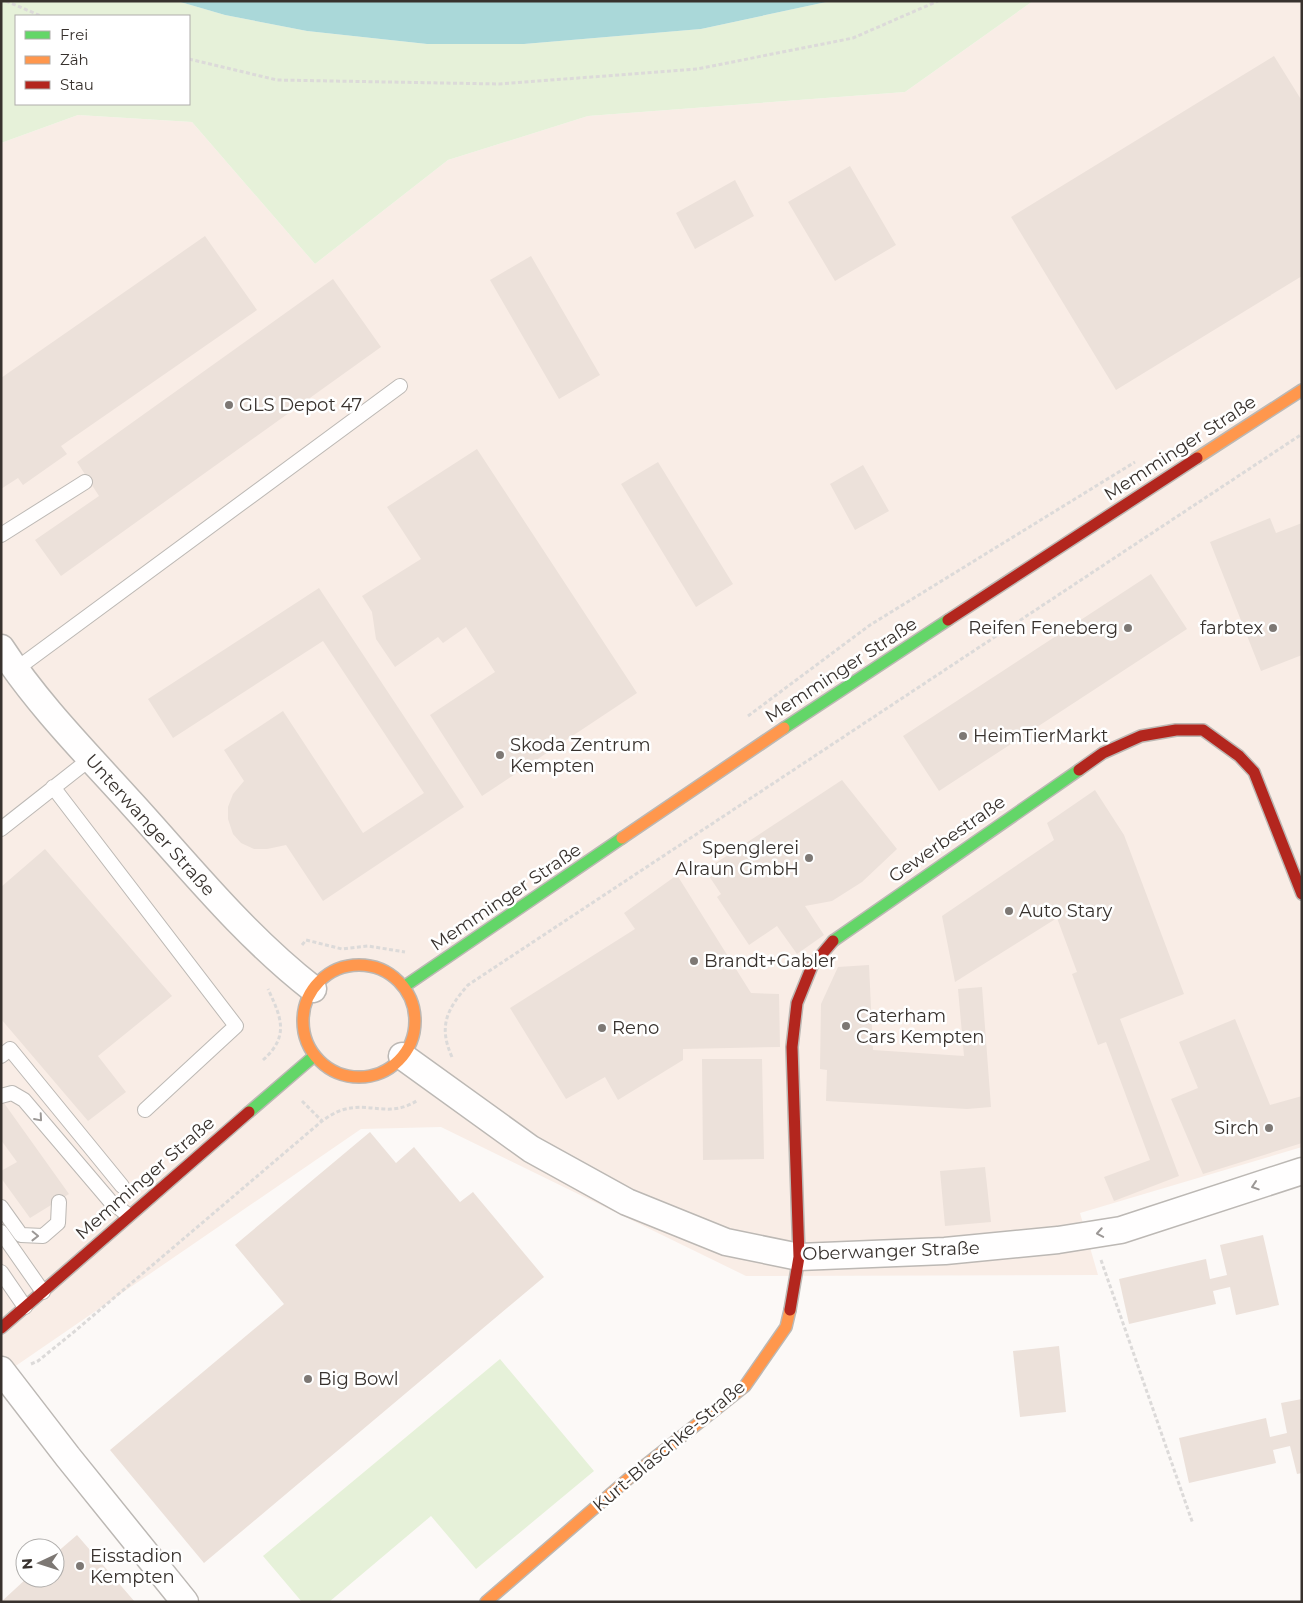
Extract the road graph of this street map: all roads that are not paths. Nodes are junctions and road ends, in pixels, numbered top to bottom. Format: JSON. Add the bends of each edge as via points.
{"nodes":[{"id":1,"x":400,"y":386,"type":"dead end"},
{"id":2,"x":1302,"y":390,"type":"edge"},
{"id":3,"x":85,"y":482,"type":"dead end"},
{"id":4,"x":1,"y":535,"type":"edge"},
{"id":5,"x":1,"y":648,"type":"edge"},
{"id":6,"x":15,"y":670,"type":"junction"},
{"id":7,"x":90,"y":759,"type":"junction"},
{"id":8,"x":53,"y":787,"type":"junction"},
{"id":9,"x":1,"y":829,"type":"edge"},
{"id":10,"x":1302,"y":894,"type":"edge"},
{"id":11,"x":405,"y":986,"type":"junction"},
{"id":12,"x":313,"y":989,"type":"junction"},
{"id":13,"x":1,"y":1056,"type":"edge"},
{"id":14,"x":313,"y":1056,"type":"junction"},
{"id":15,"x":402,"y":1056,"type":"junction"},
{"id":16,"x":1,"y":1096,"type":"edge"},
{"id":17,"x":146,"y":1110,"type":"dead end"},
{"id":18,"x":1302,"y":1171,"type":"edge"},
{"id":19,"x":122,"y":1186,"type":"dead end"},
{"id":20,"x":59,"y":1202,"type":"dead end"},
{"id":21,"x":1,"y":1207,"type":"edge"},
{"id":22,"x":128,"y":1215,"type":"junction"},
{"id":23,"x":1,"y":1232,"type":"edge"},
{"id":24,"x":798,"y":1256,"type":"junction"},
{"id":25,"x":1,"y":1272,"type":"edge"},
{"id":26,"x":43,"y":1292,"type":"junction"},
{"id":27,"x":25,"y":1307,"type":"junction"},
{"id":28,"x":1,"y":1328,"type":"edge"},
{"id":29,"x":3,"y":1372,"type":"edge"},
{"id":30,"x":185,"y":1602,"type":"edge"},
{"id":31,"x":486,"y":1602,"type":"edge"}],
"edges":[{"from":1,"to":6,"type":"lane"},
{"from":2,"to":11,"type":"main road","name":"Memminger Straße","via":[[794,721]]},
{"from":3,"to":4,"type":"lane"},
{"from":5,"to":6,"type":"street","name":"Unterwanger Straße"},
{"from":6,"to":7,"type":"street","name":"Unterwanger Straße"},
{"from":7,"to":8,"type":"lane"},
{"from":7,"to":12,"type":"street","name":"Unterwanger Straße","via":[[225,908],[284,966]]},
{"from":8,"to":9,"type":"lane"},
{"from":8,"to":17,"type":"lane","via":[[236,1026]]},
{"from":10,"to":24,"type":"main road","name":"Gewerbestraße","via":[[1254,772],[1239,756],[1203,730],[1176,730],[1141,736],[1103,754],[834,939],[809,973],[797,1003],[793,1038]]},
{"from":11,"to":12,"type":"main road","via":[[394,976],[360,964],[337,970]]},
{"from":11,"to":15,"type":"main road","via":[[411,996],[415,1022],[412,1039]]},
{"from":12,"to":14,"type":"main road","via":[[303,1015],[306,1045]]},
{"from":13,"to":19,"type":"lane","via":[[10,1049]]},
{"from":14,"to":15,"type":"main road","via":[[333,1073],[350,1077],[383,1071]]},
{"from":14,"to":22,"type":"main road","name":"Memminger Straße"},
{"from":15,"to":24,"type":"street","name":"Oberwanger Straße","via":[[531,1149],[627,1202],[726,1242]]},
{"from":16,"to":22,"type":"lane","one_way":true,"via":[[12,1093],[24,1100],[110,1201]]},
{"from":18,"to":24,"type":"street","name":"Oberwanger Straße","one_way":true,"via":[[1121,1230],[1092,1235],[945,1251]]},
{"from":21,"to":20,"type":"lane","one_way":true,"via":[[21,1236],[43,1236],[58,1223]]},
{"from":22,"to":26,"type":"main road","name":"Memminger Straße"},
{"from":23,"to":26,"type":"lane"},
{"from":24,"to":31,"type":"main road","name":"Kurt-Blaschke-Straße","via":[[795,1291],[786,1326],[745,1386],[628,1478]]},
{"from":25,"to":27,"type":"lane"},
{"from":26,"to":27,"type":"main road","name":"Memminger Straße"},
{"from":27,"to":28,"type":"main road","name":"Memminger Straße"},
{"from":29,"to":30,"type":"street"}]}
